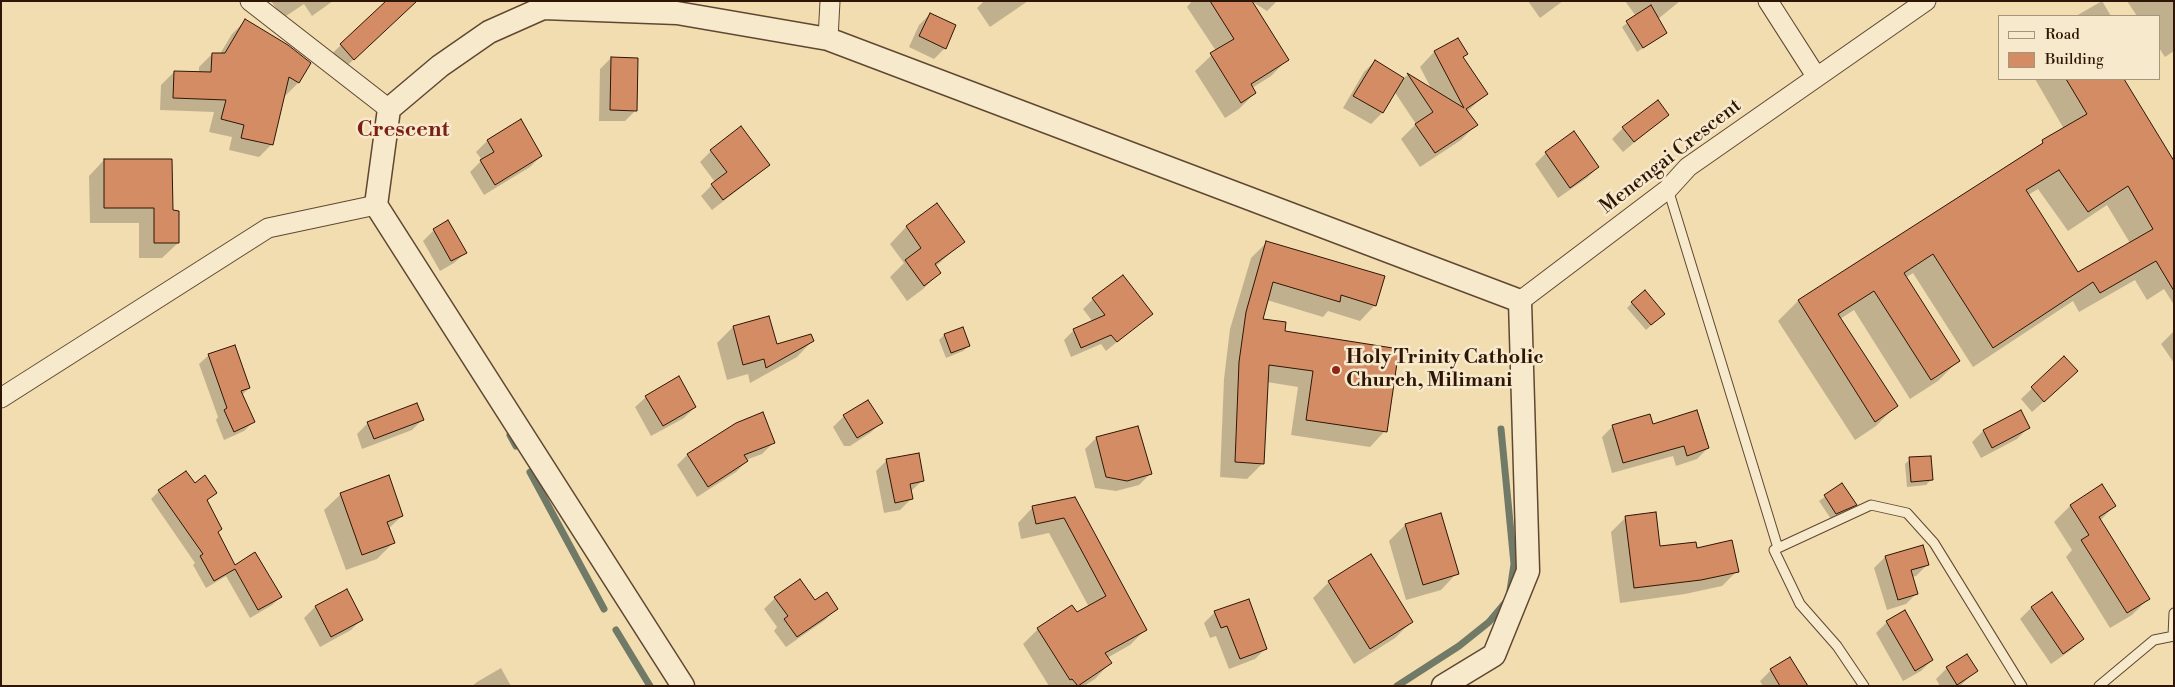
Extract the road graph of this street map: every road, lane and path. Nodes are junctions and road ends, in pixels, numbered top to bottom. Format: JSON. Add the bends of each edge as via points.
{"nodes":[{"id":1,"x":250,"y":1,"type":"edge"},
{"id":2,"x":830,"y":1,"type":"edge"},
{"id":3,"x":1768,"y":1,"type":"edge"},
{"id":4,"x":1926,"y":1,"type":"edge"},
{"id":5,"x":828,"y":39,"type":"junction"},
{"id":6,"x":1816,"y":76,"type":"junction"},
{"id":7,"x":389,"y":109,"type":"junction"},
{"id":8,"x":1668,"y":189,"type":"junction"},
{"id":9,"x":376,"y":205,"type":"junction"},
{"id":10,"x":1520,"y":301,"type":"junction"},
{"id":11,"x":1,"y":398,"type":"edge"},
{"id":12,"x":1778,"y":548,"type":"junction"},
{"id":13,"x":2174,"y":613,"type":"edge"},
{"id":14,"x":2173,"y":636,"type":"edge"},
{"id":15,"x":683,"y":686,"type":"edge"},
{"id":16,"x":1443,"y":686,"type":"edge"},
{"id":17,"x":1864,"y":686,"type":"edge"},
{"id":18,"x":2022,"y":686,"type":"edge"},
{"id":19,"x":2098,"y":686,"type":"edge"}],
"edges":[{"from":1,"to":7,"type":"street"},
{"from":2,"to":5,"type":"street"},
{"from":3,"to":6,"type":"street"},
{"from":4,"to":6,"type":"street","name":"Menengai Crescent"},
{"from":5,"to":7,"type":"street","via":[[677,12],[543,8],[489,32],[440,66]]},
{"from":5,"to":10,"type":"street"},
{"from":6,"to":8,"type":"street","name":"Menengai Crescent","via":[[1688,167]]},
{"from":7,"to":9,"type":"street"},
{"from":8,"to":10,"type":"street","name":"Menengai Crescent"},
{"from":8,"to":12,"type":"lane"},
{"from":9,"to":11,"type":"street","via":[[268,228]]},
{"from":9,"to":15,"type":"street"},
{"from":10,"to":16,"type":"street","via":[[1528,571],[1494,655]]},
{"from":12,"to":17,"type":"lane","via":[[1774,550],[1800,604],[1837,646]]},
{"from":12,"to":18,"type":"lane","via":[[1871,505],[1907,513],[1934,543]]},
{"from":13,"to":14,"type":"lane"},
{"from":14,"to":19,"type":"lane","via":[[2154,640]]}]}
